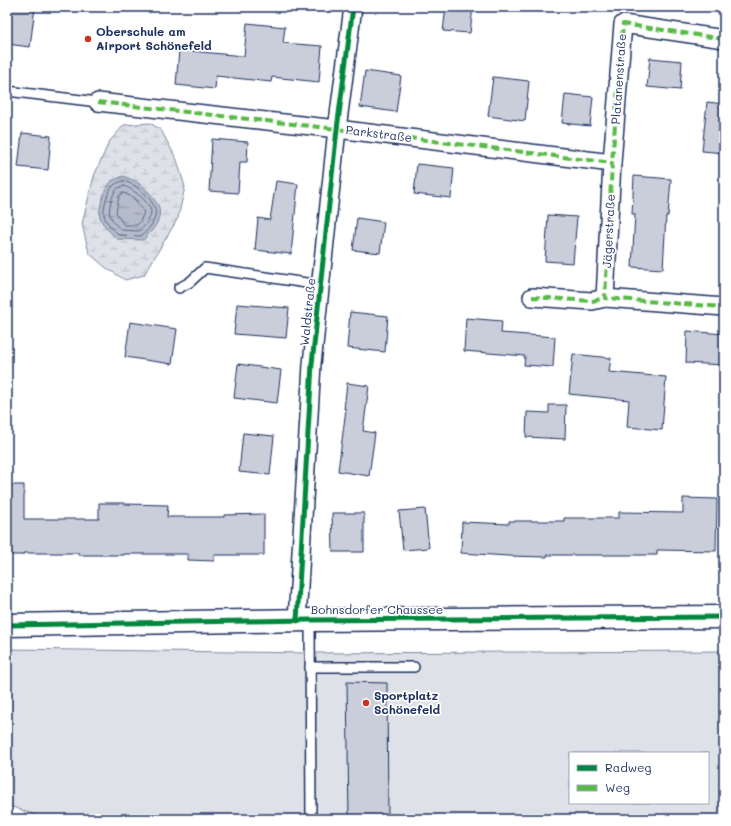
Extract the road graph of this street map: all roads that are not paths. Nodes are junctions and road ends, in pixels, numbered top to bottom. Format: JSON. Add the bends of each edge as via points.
{"nodes":[{"id":1,"x":353,"y":7,"type":"edge"},
{"id":2,"x":724,"y":38,"type":"edge"},
{"id":3,"x":7,"y":91,"type":"edge"},
{"id":4,"x":98,"y":102,"type":"joint"},
{"id":5,"x":337,"y":129,"type":"junction"},
{"id":6,"x":612,"y":163,"type":"junction"},
{"id":7,"x":320,"y":285,"type":"junction"},
{"id":8,"x":179,"y":288,"type":"dead end"},
{"id":9,"x":532,"y":297,"type":"dead end"},
{"id":10,"x":605,"y":298,"type":"junction"},
{"id":11,"x":724,"y":307,"type":"edge"},
{"id":12,"x":724,"y":617,"type":"edge"},
{"id":13,"x":303,"y":621,"type":"junction"},
{"id":14,"x":7,"y":625,"type":"edge"},
{"id":15,"x":310,"y":667,"type":"junction"},
{"id":16,"x":414,"y":667,"type":"dead end"},
{"id":17,"x":311,"y":819,"type":"edge"}],
"edges":[{"from":1,"to":5,"type":"street","name":"Waldstraße"},
{"from":2,"to":6,"type":"street","name":"Platanenstraße","via":[[623,24]]},
{"from":3,"to":4,"type":"lane"},
{"from":4,"to":5,"type":"street","name":"Parkstraße"},
{"from":5,"to":6,"type":"street","name":"Parkstraße"},
{"from":5,"to":7,"type":"street","name":"Waldstraße"},
{"from":6,"to":10,"type":"street","name":"Jägerstraße"},
{"from":7,"to":8,"type":"lane","via":[[205,268]]},
{"from":7,"to":13,"type":"street","name":"Waldstraße","via":[[312,364]]},
{"from":9,"to":10,"type":"street","via":[[592,301]]},
{"from":10,"to":11,"type":"street"},
{"from":12,"to":13,"type":"street","name":"Bohnsdorfer Chaussee"},
{"from":13,"to":14,"type":"street","name":"Bohnsdorfer Chaussee"},
{"from":13,"to":15,"type":"lane","name":"Bohnsdorfer Chaussee"},
{"from":15,"to":16,"type":"lane"},
{"from":15,"to":17,"type":"lane","name":"Bohnsdorfer Chaussee"}]}
